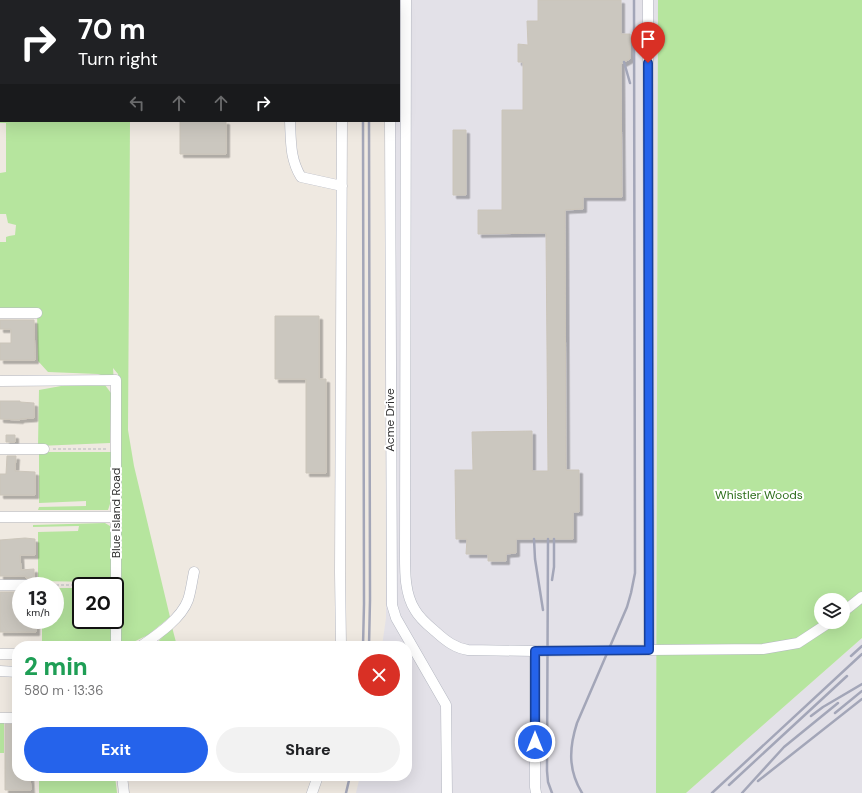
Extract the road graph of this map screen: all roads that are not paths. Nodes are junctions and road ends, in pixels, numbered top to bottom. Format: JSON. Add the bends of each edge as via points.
{"nodes":[{"id":1,"x":406,"y":0,"type":"edge"},
{"id":2,"x":648,"y":0,"type":"edge"},
{"id":3,"x":290,"y":122,"type":"edge"},
{"id":4,"x":342,"y":122,"type":"edge"},
{"id":5,"x":390,"y":122,"type":"edge"},
{"id":6,"x":342,"y":186,"type":"junction"},
{"id":7,"x":0,"y":313,"type":"edge"},
{"id":8,"x":37,"y":313,"type":"dead end"},
{"id":9,"x":0,"y":381,"type":"edge"},
{"id":10,"x":0,"y":449,"type":"edge"},
{"id":11,"x":44,"y":449,"type":"road end"},
{"id":12,"x":0,"y":517,"type":"edge"},
{"id":13,"x":116,"y":517,"type":"junction"},
{"id":14,"x":194,"y":572,"type":"dead end"},
{"id":15,"x":0,"y":585,"type":"edge"},
{"id":16,"x":12,"y":585,"type":"edge"},
{"id":17,"x":862,"y":597,"type":"edge"},
{"id":18,"x":850,"y":606,"type":"edge"},
{"id":19,"x":819,"y":629,"type":"edge"},
{"id":20,"x":116,"y":641,"type":"edge"},
{"id":21,"x":148,"y":641,"type":"edge"},
{"id":22,"x":341,"y":641,"type":"edge"},
{"id":23,"x":409,"y":641,"type":"edge"},
{"id":24,"x":412,"y":646,"type":"edge"},
{"id":25,"x":649,"y":650,"type":"junction"},
{"id":26,"x":535,"y":651,"type":"junction"},
{"id":27,"x":0,"y":654,"type":"edge"},
{"id":28,"x":12,"y":654,"type":"edge"},
{"id":29,"x":0,"y":671,"type":"edge"},
{"id":30,"x":12,"y":672,"type":"edge"},
{"id":31,"x":0,"y":718,"type":"edge"},
{"id":32,"x":12,"y":718,"type":"edge"},
{"id":33,"x":123,"y":781,"type":"edge"},
{"id":34,"x":316,"y":781,"type":"edge"},
{"id":35,"x":124,"y":793,"type":"edge"},
{"id":36,"x":312,"y":793,"type":"edge"},
{"id":37,"x":447,"y":793,"type":"edge"},
{"id":38,"x":536,"y":793,"type":"edge"}],
"edges":[{"from":1,"to":26,"type":"street","via":[[405,569],[410,601],[423,621],[443,639],[461,649]]},
{"from":2,"to":25,"type":"street"},
{"from":3,"to":6,"type":"street","via":[[291,147],[295,166],[301,177]]},
{"from":4,"to":6,"type":"street"},
{"from":5,"to":23,"type":"street","name":"Acme Drive","via":[[392,605],[396,618]]},
{"from":6,"to":22,"type":"street"},
{"from":7,"to":8,"type":"street"},
{"from":9,"to":13,"type":"street","name":"Blue Island Road","via":[[116,380]]},
{"from":10,"to":11,"type":"street"},
{"from":12,"to":13,"type":"street"},
{"from":13,"to":20,"type":"street","name":"Blue Island Road"},
{"from":14,"to":21,"type":"street","via":[[184,610]]},
{"from":15,"to":16,"type":"street"},
{"from":17,"to":18,"type":"street"},
{"from":19,"to":25,"type":"street","via":[[798,643],[763,649]]},
{"from":24,"to":37,"type":"street","name":"Acme Drive","via":[[446,705]]},
{"from":25,"to":26,"type":"street"},
{"from":26,"to":38,"type":"street"},
{"from":27,"to":28,"type":"street"},
{"from":29,"to":30,"type":"street"},
{"from":31,"to":32,"type":"street"},
{"from":33,"to":35,"type":"street"},
{"from":34,"to":36,"type":"street"}]}
